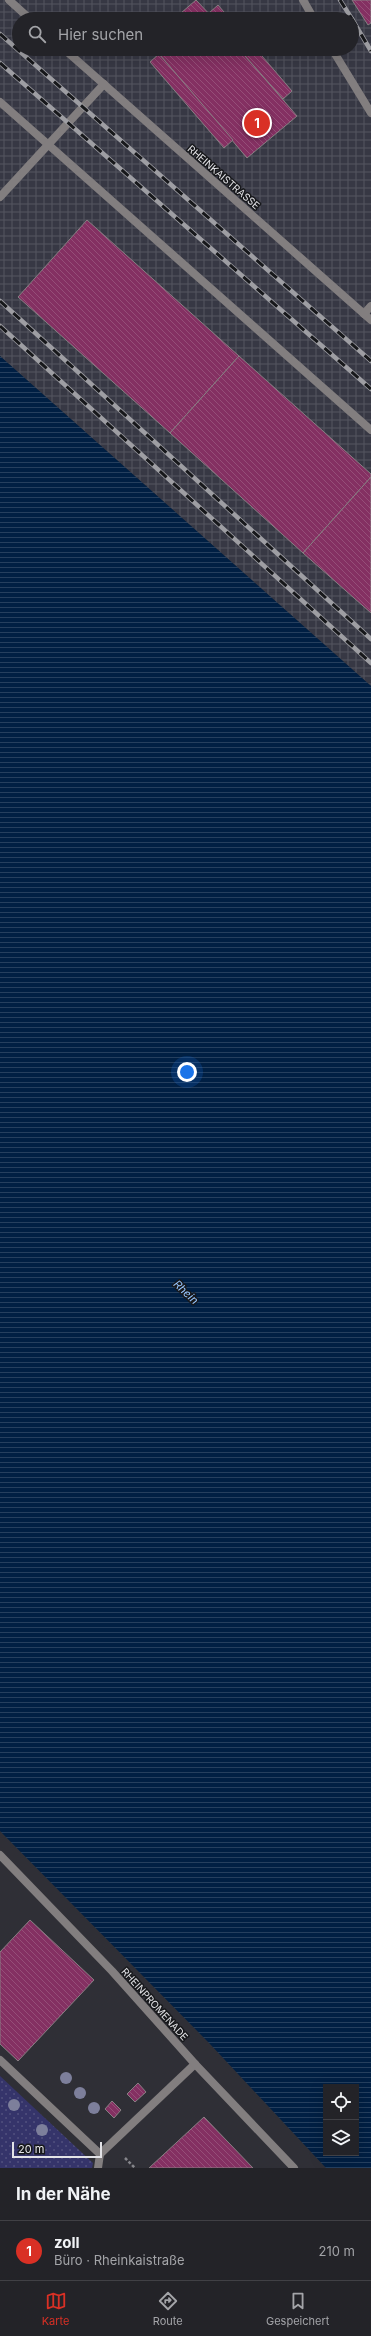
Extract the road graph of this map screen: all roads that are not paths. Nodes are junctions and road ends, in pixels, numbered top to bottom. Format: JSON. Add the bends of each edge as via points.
{"nodes":[{"id":1,"x":9,"y":0,"type":"edge"},
{"id":2,"x":303,"y":0,"type":"edge"},
{"id":3,"x":22,"y":12,"type":"edge"},
{"id":4,"x":310,"y":12,"type":"edge"},
{"id":5,"x":72,"y":56,"type":"edge"},
{"id":6,"x":336,"y":56,"type":"edge"},
{"id":7,"x":104,"y":84,"type":"junction"},
{"id":8,"x":0,"y":102,"type":"edge"},
{"id":9,"x":371,"y":113,"type":"edge"},
{"id":10,"x":49,"y":145,"type":"junction"},
{"id":11,"x":0,"y":197,"type":"edge"},
{"id":12,"x":371,"y":306,"type":"edge"},
{"id":13,"x":364,"y":314,"type":"junction"},
{"id":14,"x":371,"y":320,"type":"edge"},
{"id":15,"x":371,"y":430,"type":"edge"},
{"id":16,"x":0,"y":1855,"type":"edge"},
{"id":17,"x":0,"y":2060,"type":"edge"},
{"id":18,"x":195,"y":2064,"type":"junction"},
{"id":19,"x":100,"y":2154,"type":"junction"},
{"id":20,"x":98,"y":2168,"type":"edge"},
{"id":21,"x":294,"y":2168,"type":"edge"}],
"edges":[{"from":1,"to":3,"type":"street"},
{"from":2,"to":4,"type":"street"},
{"from":5,"to":7,"type":"street","name":"RHEINKAISTRASSE"},
{"from":6,"to":9,"type":"street"},
{"from":7,"to":10,"type":"street"},
{"from":7,"to":13,"type":"street","name":"RHEINKAISTRASSE"},
{"from":8,"to":10,"type":"street"},
{"from":10,"to":11,"type":"street"},
{"from":10,"to":15,"type":"street"},
{"from":12,"to":13,"type":"street"},
{"from":13,"to":14,"type":"street","name":"RHEINKAISTRASSE"},
{"from":16,"to":18,"type":"street","name":"RHEINPROMENADE","via":[[112,1971]]},
{"from":17,"to":19,"type":"street"},
{"from":18,"to":19,"type":"street"},
{"from":18,"to":21,"type":"street","name":"RHEINPROMENADE"},
{"from":19,"to":20,"type":"street"}]}
